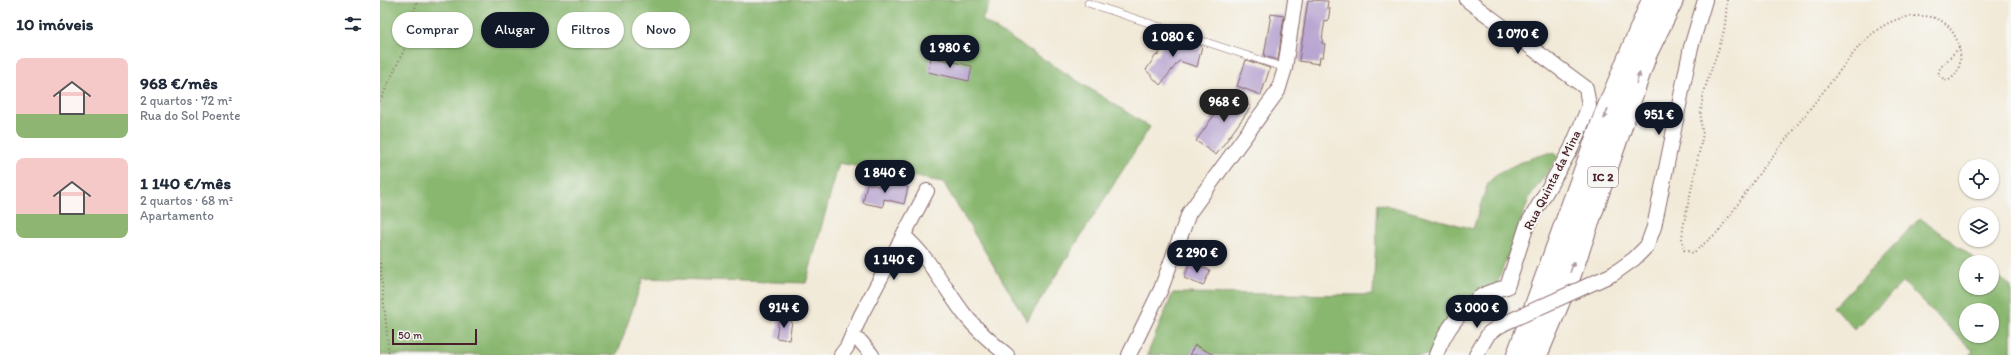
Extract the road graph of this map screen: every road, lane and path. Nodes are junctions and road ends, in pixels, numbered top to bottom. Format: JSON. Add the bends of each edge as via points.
{"nodes":[{"id":1,"x":417,"y":0,"type":"edge"},
{"id":2,"x":1296,"y":0,"type":"edge"},
{"id":3,"x":1467,"y":0,"type":"edge"},
{"id":4,"x":1653,"y":0,"type":"edge"},
{"id":5,"x":1672,"y":0,"type":"edge"},
{"id":6,"x":1706,"y":0,"type":"edge"},
{"id":7,"x":1726,"y":0,"type":"edge"},
{"id":8,"x":1088,"y":3,"type":"dead end"},
{"id":9,"x":1959,"y":48,"type":"junction"},
{"id":10,"x":1285,"y":68,"type":"junction"},
{"id":11,"x":380,"y":101,"type":"edge"},
{"id":12,"x":927,"y":191,"type":"dead end"},
{"id":13,"x":904,"y":235,"type":"junction"},
{"id":14,"x":380,"y":263,"type":"edge"},
{"id":15,"x":852,"y":337,"type":"junction"},
{"id":16,"x":389,"y":355,"type":"edge"},
{"id":17,"x":841,"y":355,"type":"edge"},
{"id":18,"x":872,"y":355,"type":"edge"},
{"id":19,"x":1007,"y":355,"type":"edge"},
{"id":20,"x":1129,"y":355,"type":"edge"},
{"id":21,"x":1436,"y":355,"type":"edge"},
{"id":22,"x":1476,"y":355,"type":"edge"},
{"id":23,"x":1518,"y":355,"type":"edge"},
{"id":24,"x":1536,"y":355,"type":"edge"}],
"edges":[{"from":1,"to":11,"type":"path","via":[[404,50]]},
{"from":2,"to":10,"type":"street"},
{"from":3,"to":21,"type":"street","name":"Rua Quinta da Mina","via":[[1586,88],[1588,106],[1571,149],[1527,225],[1507,287],[1484,294],[1463,310],[1443,336]]},
{"from":4,"to":23,"type":"highway","number":"IC 2","one_way":true,"via":[[1605,116]]},
{"from":24,"to":5,"type":"highway","number":"IC 2","one_way":true,"via":[[1569,277],[1646,53]]},
{"from":6,"to":22,"type":"street","bridge":true,"via":[[1691,47],[1654,227],[1647,246],[1613,274],[1503,324],[1489,334]]},
{"from":7,"to":9,"type":"path","via":[[1723,33],[1700,109],[1703,134],[1683,228],[1684,250],[1693,253],[1719,231],[1761,171],[1860,45],[1874,31],[1891,21],[1908,16],[1931,16],[1947,24],[1956,36]]},
{"from":8,"to":10,"type":"lane"},
{"from":9,"to":9,"type":"path","via":[[1959,68],[1954,78],[1947,82],[1938,75],[1940,68]]},
{"from":10,"to":20,"type":"street","via":[[1275,98],[1189,213],[1161,289]]},
{"from":12,"to":13,"type":"street"},
{"from":13,"to":15,"type":"street"},
{"from":13,"to":19,"type":"street","via":[[912,242],[966,316]]},
{"from":14,"to":16,"type":"path"},
{"from":15,"to":17,"type":"street"},
{"from":15,"to":18,"type":"street","via":[[861,342]]}]}
